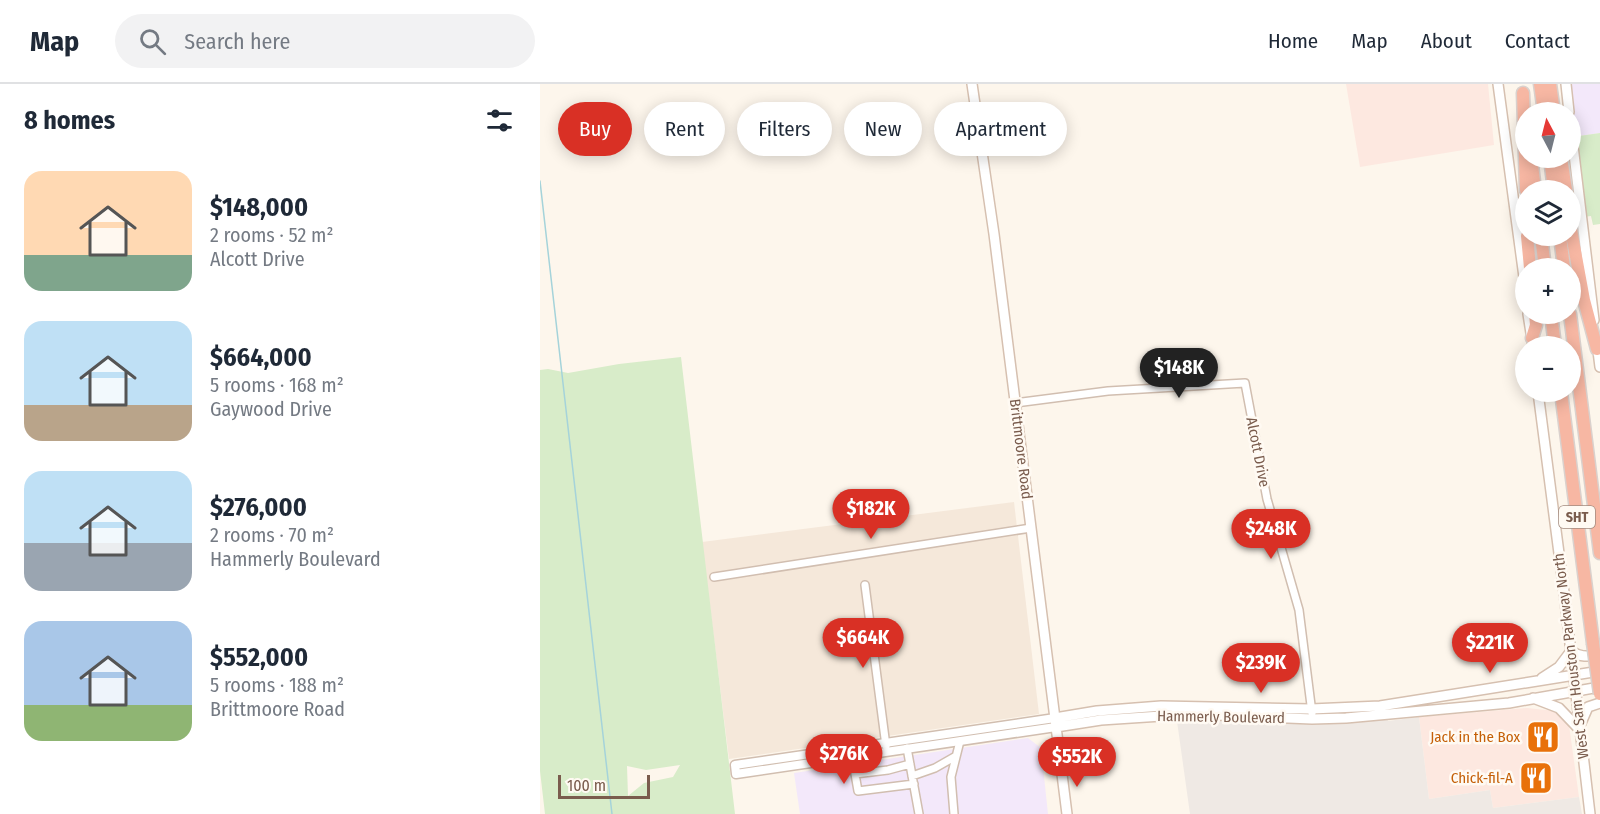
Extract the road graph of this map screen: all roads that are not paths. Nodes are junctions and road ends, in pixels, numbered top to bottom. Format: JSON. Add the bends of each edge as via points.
{"nodes":[{"id":1,"x":972,"y":84,"type":"edge"},
{"id":2,"x":1498,"y":84,"type":"edge"},
{"id":3,"x":1540,"y":84,"type":"edge"},
{"id":4,"x":1550,"y":84,"type":"edge"},
{"id":5,"x":1566,"y":84,"type":"edge"},
{"id":6,"x":1522,"y":88,"type":"edge"},
{"id":7,"x":1543,"y":102,"type":"edge"},
{"id":8,"x":1553,"y":102,"type":"edge"},
{"id":9,"x":1568,"y":102,"type":"edge"},
{"id":10,"x":1576,"y":168,"type":"edge"},
{"id":11,"x":1526,"y":180,"type":"edge"},
{"id":12,"x":1574,"y":246,"type":"edge"},
{"id":13,"x":1521,"y":258,"type":"edge"},
{"id":14,"x":1570,"y":324,"type":"edge"},
{"id":15,"x":1597,"y":350,"type":"junction"},
{"id":16,"x":1600,"y":367,"type":"edge"},
{"id":17,"x":1539,"y":402,"type":"edge"},
{"id":18,"x":1562,"y":402,"type":"edge"},
{"id":19,"x":1015,"y":403,"type":"junction"},
{"id":20,"x":1031,"y":528,"type":"junction"},
{"id":21,"x":1600,"y":553,"type":"edge"},
{"id":22,"x":714,"y":577,"type":"dead end"},
{"id":23,"x":865,"y":585,"type":"dead end"},
{"id":24,"x":1571,"y":651,"type":"junction"},
{"id":25,"x":1600,"y":655,"type":"edge"},
{"id":26,"x":1600,"y":671,"type":"edge"},
{"id":27,"x":1573,"y":675,"type":"junction"},
{"id":28,"x":1538,"y":681,"type":"junction"},
{"id":29,"x":1600,"y":687,"type":"edge"},
{"id":30,"x":1575,"y":690,"type":"junction"},
{"id":31,"x":1600,"y":694,"type":"edge"},
{"id":32,"x":1533,"y":698,"type":"junction"},
{"id":33,"x":1600,"y":703,"type":"edge"},
{"id":34,"x":1312,"y":714,"type":"junction"},
{"id":35,"x":1055,"y":723,"type":"junction"},
{"id":36,"x":1579,"y":729,"type":"junction"},
{"id":37,"x":947,"y":738,"type":"junction"},
{"id":38,"x":960,"y":741,"type":"junction"},
{"id":39,"x":886,"y":747,"type":"junction"},
{"id":40,"x":908,"y":748,"type":"junction"},
{"id":41,"x":956,"y":756,"type":"junction"},
{"id":42,"x":910,"y":764,"type":"junction"},
{"id":43,"x":935,"y":768,"type":"junction"},
{"id":44,"x":736,"y":770,"type":"dead end"},
{"id":45,"x":953,"y":770,"type":"junction"},
{"id":46,"x":913,"y":780,"type":"junction"},
{"id":47,"x":919,"y":814,"type":"edge"},
{"id":48,"x":954,"y":814,"type":"edge"},
{"id":49,"x":1067,"y":814,"type":"edge"},
{"id":50,"x":1590,"y":814,"type":"edge"}],
"edges":[{"from":1,"to":19,"type":"main road","name":"Brittmoore Road"},
{"from":2,"to":13,"type":"main road"},
{"from":3,"to":7,"type":"highway"},
{"from":4,"to":8,"type":"highway"},
{"from":5,"to":9,"type":"main road"},
{"from":6,"to":11,"type":"highway"},
{"from":10,"to":15,"type":"main road"},
{"from":12,"to":15,"type":"highway"},
{"from":14,"to":21,"type":"highway","number":"SHT"},
{"from":15,"to":16,"type":"main road"},
{"from":17,"to":24,"type":"main road","name":"West Sam Houston Parkway North"},
{"from":18,"to":31,"type":"highway","number":"SHT","bridge":true},
{"from":19,"to":20,"type":"main road","name":"Brittmoore Road"},
{"from":19,"to":34,"type":"street","name":"Alcott Drive","via":[[1108,391],[1245,383],[1267,499],[1299,610]]},
{"from":20,"to":22,"type":"street"},
{"from":20,"to":35,"type":"main road","name":"Brittmoore Road"},
{"from":23,"to":39,"type":"street"},
{"from":24,"to":25,"type":"main road","via":[[1584,657]]},
{"from":24,"to":27,"type":"main road","name":"West Sam Houston Parkway North"},
{"from":24,"to":28,"type":"main road","via":[[1556,669]]},
{"from":26,"to":27,"type":"main road","name":"Hammerly Boulevard"},
{"from":27,"to":28,"type":"main road","name":"Hammerly Boulevard"},
{"from":27,"to":30,"type":"main road","name":"West Sam Houston Parkway North"},
{"from":28,"to":34,"type":"main road","name":"Hammerly Boulevard"},
{"from":29,"to":30,"type":"main road","name":"Hammerly Boulevard"},
{"from":30,"to":32,"type":"main road","name":"Hammerly Boulevard"},
{"from":30,"to":36,"type":"main road","name":"West Sam Houston Parkway North"},
{"from":32,"to":34,"type":"main road","name":"Hammerly Boulevard","via":[[1380,715]]},
{"from":32,"to":36,"type":"main road","via":[[1559,708]]},
{"from":33,"to":36,"type":"main road","via":[[1583,713]]},
{"from":34,"to":35,"type":"main road","name":"Hammerly Boulevard","via":[[1158,706],[1097,711]]},
{"from":35,"to":37,"type":"street","name":"Hammerly Boulevard"},
{"from":35,"to":38,"type":"street","name":"Hammerly Boulevard"},
{"from":35,"to":49,"type":"main road","name":"Brittmoore Road"},
{"from":36,"to":50,"type":"main road","name":"West Sam Houston Parkway North"},
{"from":37,"to":38,"type":"street","name":"Hammerly Boulevard"},
{"from":37,"to":39,"type":"street","name":"Hammerly Boulevard"},
{"from":37,"to":40,"type":"street","name":"Hammerly Boulevard"},
{"from":38,"to":41,"type":"street"},
{"from":39,"to":40,"type":"street","name":"Hammerly Boulevard"},
{"from":39,"to":44,"type":"street","name":"Hammerly Boulevard"},
{"from":40,"to":42,"type":"street"},
{"from":41,"to":43,"type":"street"},
{"from":41,"to":45,"type":"street"},
{"from":42,"to":46,"type":"street"},
{"from":42,"to":46,"type":"street","via":[[855,774],[858,791]]},
{"from":43,"to":45,"type":"street"},
{"from":43,"to":46,"type":"street"},
{"from":45,"to":48,"type":"street"},
{"from":46,"to":47,"type":"street"}]}
